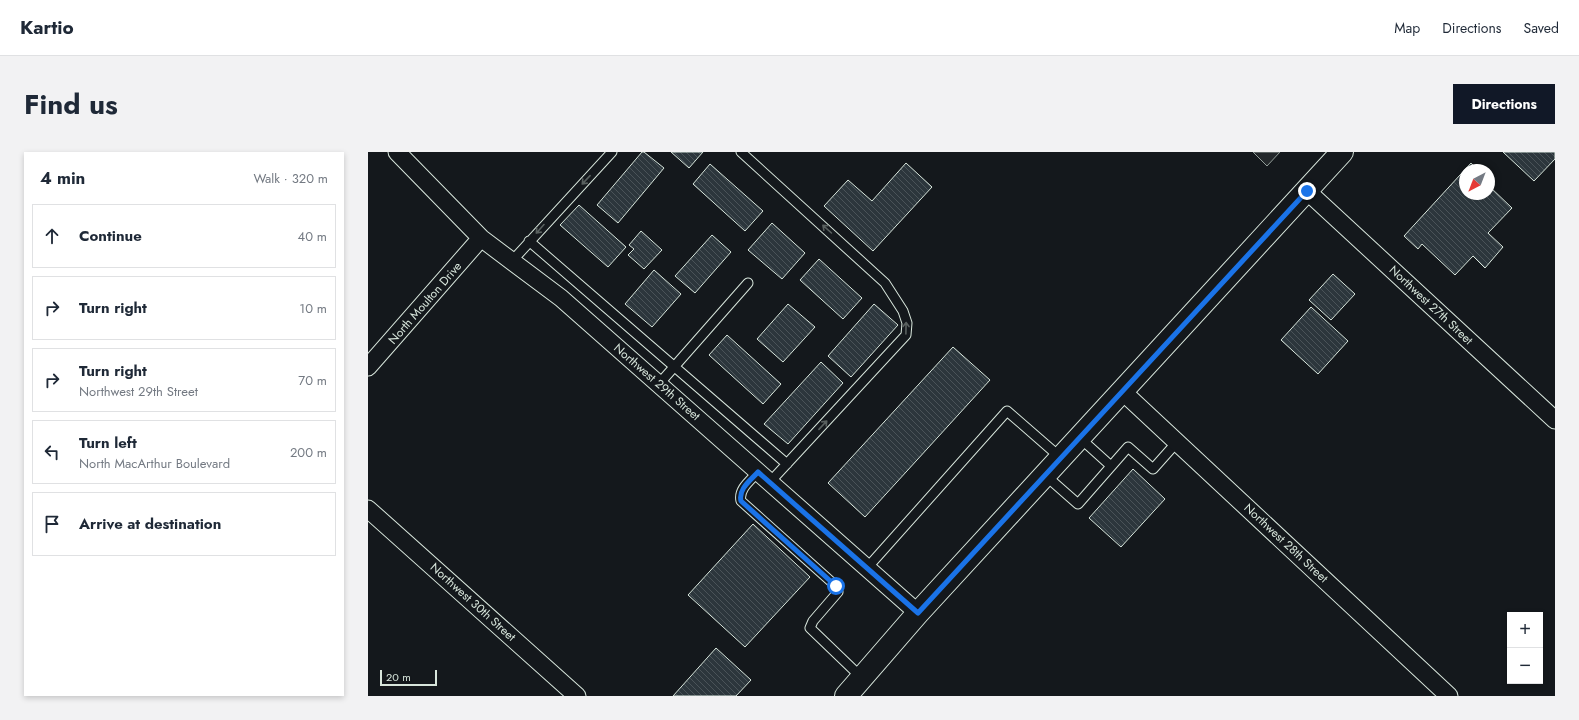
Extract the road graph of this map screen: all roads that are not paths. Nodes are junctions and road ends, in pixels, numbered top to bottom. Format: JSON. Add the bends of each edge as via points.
{"nodes":[{"id":1,"x":397,"y":152,"type":"edge"},
{"id":2,"x":612,"y":152,"type":"edge"},
{"id":3,"x":741,"y":152,"type":"edge"},
{"id":4,"x":1342,"y":152,"type":"edge"},
{"id":5,"x":1307,"y":191,"type":"junction"},
{"id":6,"x":481,"y":238,"type":"junction"},
{"id":7,"x":529,"y":241,"type":"junction"},
{"id":8,"x":512,"y":261,"type":"junction"},
{"id":9,"x":748,"y":283,"type":"dead end"},
{"id":10,"x":674,"y":366,"type":"junction"},
{"id":11,"x":368,"y":367,"type":"edge"},
{"id":12,"x":659,"y":384,"type":"junction"},
{"id":13,"x":1122,"y":391,"type":"junction"},
{"id":14,"x":1555,"y":420,"type":"edge"},
{"id":15,"x":1079,"y":438,"type":"junction"},
{"id":16,"x":1177,"y":442,"type":"junction"},
{"id":17,"x":1060,"y":458,"type":"junction"},
{"id":18,"x":787,"y":464,"type":"junction"},
{"id":19,"x":1111,"y":466,"type":"junction"},
{"id":20,"x":1045,"y":474,"type":"junction"},
{"id":21,"x":764,"y":477,"type":"junction"},
{"id":22,"x":368,"y":509,"type":"edge"},
{"id":23,"x":867,"y":568,"type":"junction"},
{"id":24,"x":918,"y":613,"type":"junction"},
{"id":25,"x":862,"y":678,"type":"junction"},
{"id":26,"x":577,"y":696,"type":"edge"},
{"id":27,"x":846,"y":696,"type":"edge"},
{"id":28,"x":1449,"y":696,"type":"edge"}],
"edges":[{"from":1,"to":6,"type":"street","name":"Northwest 29th Street"},
{"from":2,"to":7,"type":"lane","one_way":true},
{"from":18,"to":3,"type":"lane","one_way":true,"via":[[906,335],[907,323],[904,312],[885,284]]},
{"from":4,"to":5,"type":"main road"},
{"from":5,"to":13,"type":"main road"},
{"from":5,"to":14,"type":"street","name":"Northwest 27th Street"},
{"from":6,"to":8,"type":"street","name":"Northwest 29th Street"},
{"from":6,"to":11,"type":"street","name":"North Moulton Drive"},
{"from":7,"to":8,"type":"lane"},
{"from":7,"to":10,"type":"lane"},
{"from":8,"to":12,"type":"street","name":"Northwest 29th Street","via":[[561,298]]},
{"from":9,"to":10,"type":"lane"},
{"from":10,"to":12,"type":"lane"},
{"from":10,"to":18,"type":"lane"},
{"from":12,"to":21,"type":"street","name":"Northwest 29th Street"},
{"from":13,"to":15,"type":"main road"},
{"from":13,"to":16,"type":"street","name":"Northwest 28th Street"},
{"from":15,"to":17,"type":"main road"},
{"from":15,"to":19,"type":"lane"},
{"from":16,"to":19,"type":"lane","via":[[1153,469],[1128,447]]},
{"from":16,"to":28,"type":"street","name":"Northwest 28th Street"},
{"from":17,"to":20,"type":"main road"},
{"from":17,"to":23,"type":"lane","via":[[1007,411]]},
{"from":18,"to":21,"type":"lane"},
{"from":19,"to":20,"type":"lane","via":[[1078,504]]},
{"from":20,"to":24,"type":"main road"},
{"from":21,"to":23,"type":"street","name":"Northwest 29th Street"},
{"from":21,"to":25,"type":"lane","via":[[742,491],[741,501],[836,586],[838,592],[810,628]]},
{"from":22,"to":26,"type":"street","name":"Northwest 30th Street"},
{"from":23,"to":24,"type":"street","name":"Northwest 29th Street"},
{"from":24,"to":25,"type":"main road"},
{"from":25,"to":27,"type":"main road"}]}
